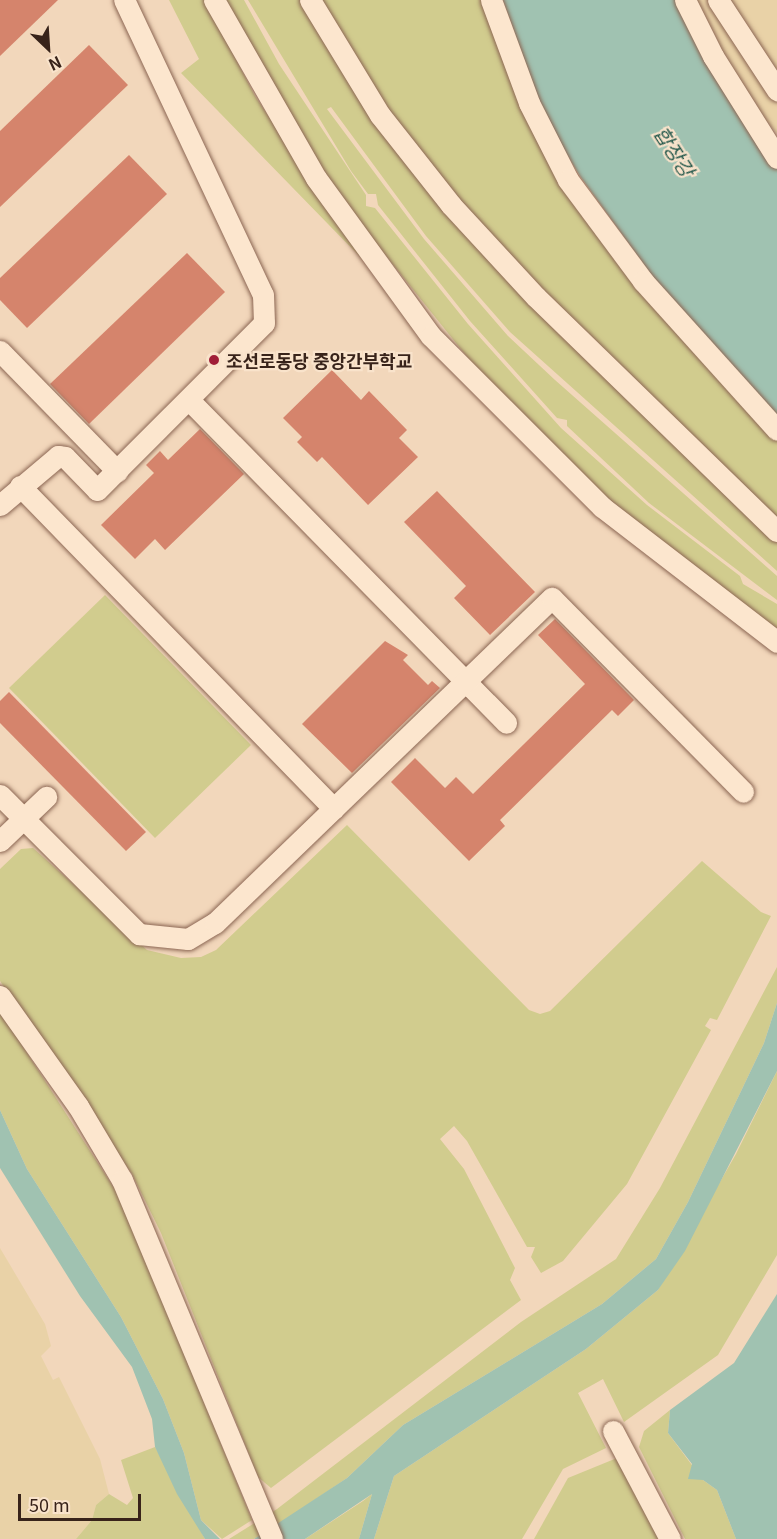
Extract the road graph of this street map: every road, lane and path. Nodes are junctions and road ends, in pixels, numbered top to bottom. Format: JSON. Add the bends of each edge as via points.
{"nodes":[{"id":1,"x":124,"y":0,"type":"edge"},
{"id":2,"x":214,"y":0,"type":"edge"},
{"id":3,"x":310,"y":0,"type":"edge"},
{"id":4,"x":491,"y":0,"type":"edge"},
{"id":5,"x":685,"y":0,"type":"edge"},
{"id":6,"x":718,"y":0,"type":"edge"},
{"id":7,"x":777,"y":90,"type":"edge"},
{"id":8,"x":777,"y":158,"type":"edge"},
{"id":9,"x":0,"y":351,"type":"edge"},
{"id":10,"x":190,"y":401,"type":"junction"},
{"id":11,"x":68,"y":421,"type":"junction"},
{"id":12,"x":777,"y":430,"type":"edge"},
{"id":13,"x":58,"y":456,"type":"junction"},
{"id":14,"x":117,"y":471,"type":"junction"},
{"id":15,"x":20,"y":486,"type":"junction"},
{"id":16,"x":0,"y":505,"type":"edge"},
{"id":17,"x":777,"y":531,"type":"edge"},
{"id":18,"x":777,"y":642,"type":"edge"},
{"id":19,"x":466,"y":681,"type":"junction"},
{"id":20,"x":507,"y":723,"type":"dead end"},
{"id":21,"x":743,"y":792,"type":"dead end"},
{"id":22,"x":0,"y":795,"type":"edge"},
{"id":23,"x":46,"y":797,"type":"dead end"},
{"id":24,"x":334,"y":809,"type":"junction"},
{"id":25,"x":23,"y":819,"type":"junction"},
{"id":26,"x":0,"y":841,"type":"edge"},
{"id":27,"x":0,"y":996,"type":"edge"},
{"id":28,"x":614,"y":1431,"type":"dead end"},
{"id":29,"x":272,"y":1539,"type":"edge"},
{"id":30,"x":670,"y":1539,"type":"edge"}],
"edges":[{"from":1,"to":10,"type":"street","via":[[267,309],[256,336]]},
{"from":2,"to":18,"type":"street","via":[[316,178],[431,336],[602,507]]},
{"from":3,"to":17,"type":"street","via":[[380,115],[451,205],[536,297]]},
{"from":4,"to":12,"type":"street","via":[[529,103],[568,180],[643,281]]},
{"from":5,"to":8,"type":"street","via":[[713,56]]},
{"from":6,"to":7,"type":"street"},
{"from":9,"to":11,"type":"street"},
{"from":10,"to":14,"type":"street"},
{"from":10,"to":19,"type":"street"},
{"from":11,"to":13,"type":"street","via":[[68,436]]},
{"from":11,"to":14,"type":"street"},
{"from":13,"to":14,"type":"street","via":[[65,457],[97,490]]},
{"from":13,"to":15,"type":"street"},
{"from":15,"to":16,"type":"street"},
{"from":15,"to":24,"type":"street"},
{"from":19,"to":20,"type":"street"},
{"from":19,"to":21,"type":"street","via":[[552,597]]},
{"from":19,"to":24,"type":"street"},
{"from":22,"to":25,"type":"street"},
{"from":23,"to":25,"type":"street"},
{"from":24,"to":25,"type":"street","via":[[215,923],[194,936],[173,941],[139,934],[125,924]]},
{"from":25,"to":26,"type":"street"},
{"from":27,"to":29,"type":"street","via":[[78,1106],[122,1180]]},
{"from":28,"to":30,"type":"street"}]}
